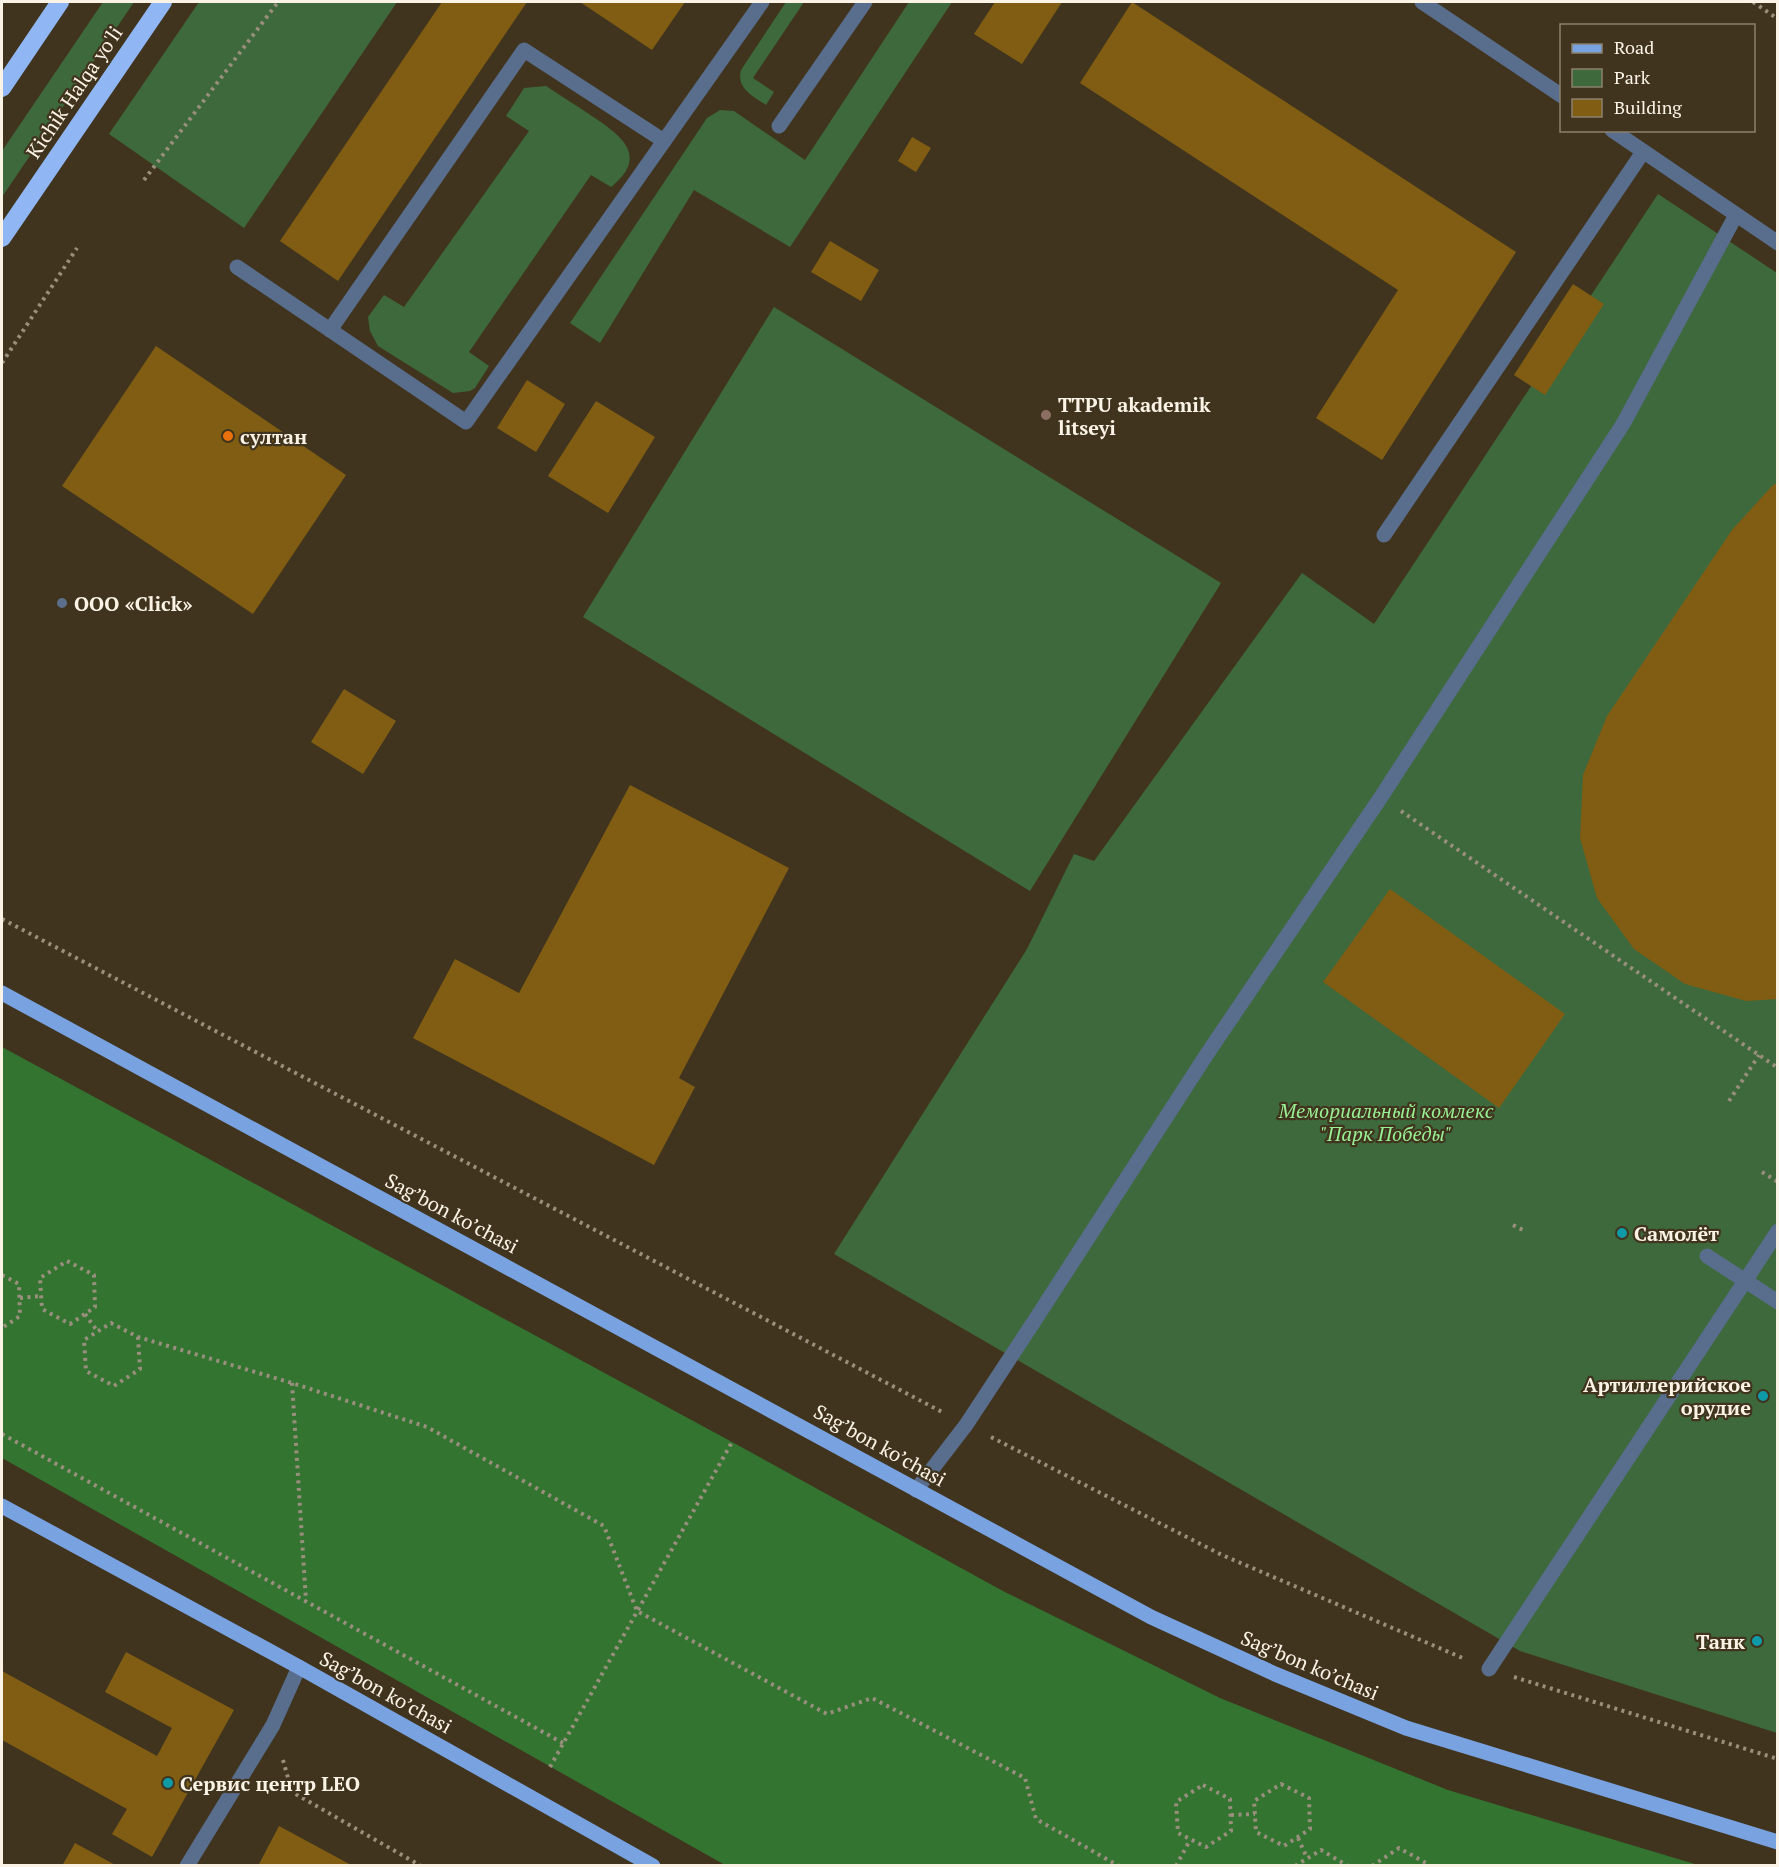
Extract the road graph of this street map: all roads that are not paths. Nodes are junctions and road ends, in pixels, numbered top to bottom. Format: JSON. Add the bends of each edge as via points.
{"nodes":[{"id":1,"x":60,"y":2,"type":"edge"},
{"id":2,"x":163,"y":2,"type":"edge"},
{"id":3,"x":762,"y":2,"type":"edge"},
{"id":4,"x":865,"y":2,"type":"edge"},
{"id":5,"x":1422,"y":2,"type":"edge"},
{"id":6,"x":2,"y":88,"type":"edge"},
{"id":7,"x":1560,"y":95,"type":"edge"},
{"id":8,"x":779,"y":126,"type":"dead end"},
{"id":9,"x":1615,"y":132,"type":"edge"},
{"id":10,"x":664,"y":141,"type":"junction"},
{"id":11,"x":1643,"y":152,"type":"junction"},
{"id":12,"x":1736,"y":215,"type":"junction"},
{"id":13,"x":2,"y":238,"type":"edge"},
{"id":14,"x":1778,"y":243,"type":"edge"},
{"id":15,"x":237,"y":267,"type":"dead end"},
{"id":16,"x":330,"y":330,"type":"junction"},
{"id":17,"x":1384,"y":535,"type":"dead end"},
{"id":18,"x":2,"y":993,"type":"edge"},
{"id":19,"x":1778,"y":1231,"type":"edge"},
{"id":20,"x":1707,"y":1256,"type":"dead end"},
{"id":21,"x":1744,"y":1280,"type":"junction"},
{"id":22,"x":1778,"y":1302,"type":"edge"},
{"id":23,"x":916,"y":1490,"type":"junction"},
{"id":24,"x":2,"y":1506,"type":"edge"},
{"id":25,"x":299,"y":1667,"type":"junction"},
{"id":26,"x":1490,"y":1669,"type":"road end"},
{"id":27,"x":1778,"y":1842,"type":"edge"},
{"id":28,"x":187,"y":1866,"type":"edge"},
{"id":29,"x":653,"y":1866,"type":"edge"}],
"edges":[{"from":1,"to":6,"type":"highway"},
{"from":2,"to":13,"type":"highway","name":"Kichik Halqa yo'li"},
{"from":3,"to":10,"type":"street"},
{"from":4,"to":8,"type":"street"},
{"from":5,"to":7,"type":"street"},
{"from":9,"to":11,"type":"street"},
{"from":10,"to":16,"type":"street","via":[[524,50]]},
{"from":10,"to":16,"type":"street","via":[[466,422]]},
{"from":11,"to":12,"type":"street"},
{"from":11,"to":17,"type":"street"},
{"from":12,"to":14,"type":"street"},
{"from":12,"to":23,"type":"street","via":[[1623,424],[966,1425]]},
{"from":15,"to":16,"type":"street"},
{"from":18,"to":23,"type":"main road","name":"Sag’bon ko’chasi"},
{"from":19,"to":21,"type":"street"},
{"from":20,"to":21,"type":"street"},
{"from":21,"to":22,"type":"street"},
{"from":21,"to":26,"type":"street"},
{"from":23,"to":27,"type":"main road","name":"Sag’bon ko’chasi","via":[[1151,1617],[1406,1728]]},
{"from":24,"to":25,"type":"main road","name":"Sag’bon ko’chasi"},
{"from":25,"to":28,"type":"street","via":[[273,1725]]},
{"from":25,"to":29,"type":"main road","name":"Sag’bon ko’chasi"}]}
